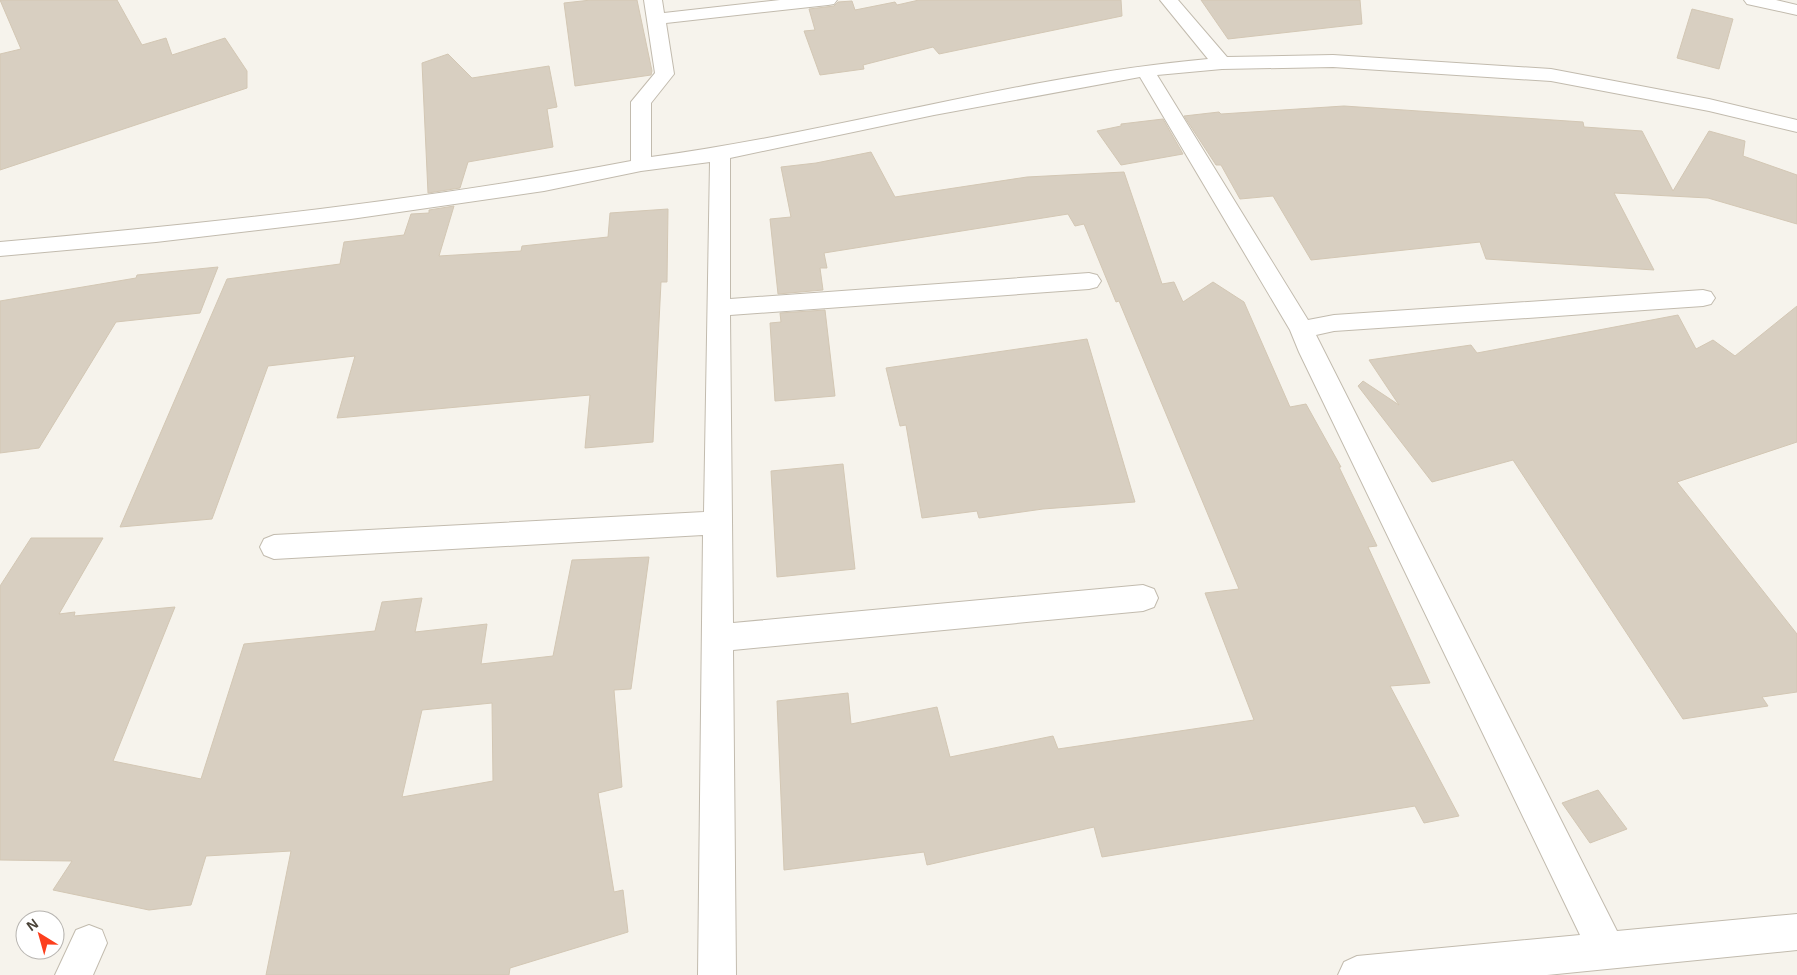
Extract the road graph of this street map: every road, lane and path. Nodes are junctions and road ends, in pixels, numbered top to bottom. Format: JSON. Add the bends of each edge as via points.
{"nodes":[{"id":1,"x":653,"y":0,"type":"edge"},
{"id":2,"x":828,"y":0,"type":"edge"},
{"id":3,"x":1169,"y":0,"type":"edge"},
{"id":4,"x":1753,"y":0,"type":"edge"},
{"id":5,"x":795,"y":2,"type":"edge"},
{"id":6,"x":1797,"y":10,"type":"edge"},
{"id":7,"x":656,"y":20,"type":"junction"},
{"id":8,"x":1222,"y":63,"type":"junction"},
{"id":9,"x":1145,"y":70,"type":"junction"},
{"id":10,"x":1797,"y":126,"type":"edge"},
{"id":11,"x":720,"y":154,"type":"junction"},
{"id":12,"x":642,"y":165,"type":"junction"},
{"id":13,"x":0,"y":249,"type":"edge"},
{"id":14,"x":1089,"y":281,"type":"dead end"},
{"id":15,"x":1703,"y":298,"type":"dead end"},
{"id":16,"x":718,"y":308,"type":"junction"},
{"id":17,"x":1302,"y":330,"type":"junction"},
{"id":18,"x":717,"y":523,"type":"junction"},
{"id":19,"x":274,"y":547,"type":"dead end"},
{"id":20,"x":1143,"y":598,"type":"dead end"},
{"id":21,"x":717,"y":638,"type":"junction"},
{"id":22,"x":1797,"y":932,"type":"edge"},
{"id":23,"x":89,"y":943,"type":"dead end"},
{"id":24,"x":1606,"y":950,"type":"junction"},
{"id":25,"x":74,"y":975,"type":"edge"},
{"id":26,"x":718,"y":975,"type":"edge"},
{"id":27,"x":1357,"y":975,"type":"edge"}],
"edges":[{"from":1,"to":7,"type":"street"},
{"from":2,"to":5,"type":"street"},
{"from":3,"to":8,"type":"street"},
{"from":4,"to":6,"type":"street"},
{"from":5,"to":7,"type":"street"},
{"from":7,"to":12,"type":"street","via":[[665,74],[641,102]]},
{"from":8,"to":9,"type":"street"},
{"from":8,"to":10,"type":"street","via":[[1333,61],[1551,75],[1709,105]]},
{"from":9,"to":11,"type":"street","via":[[934,109]]},
{"from":9,"to":17,"type":"street"},
{"from":11,"to":12,"type":"street"},
{"from":11,"to":16,"type":"street"},
{"from":12,"to":13,"type":"street","via":[[544,184],[351,212]]},
{"from":14,"to":16,"type":"street"},
{"from":15,"to":17,"type":"street","via":[[1334,323]]},
{"from":16,"to":18,"type":"street"},
{"from":17,"to":24,"type":"street"},
{"from":18,"to":19,"type":"street"},
{"from":18,"to":21,"type":"street"},
{"from":20,"to":21,"type":"street"},
{"from":21,"to":26,"type":"street"},
{"from":22,"to":24,"type":"street"},
{"from":23,"to":25,"type":"street"},
{"from":24,"to":27,"type":"street"}]}
